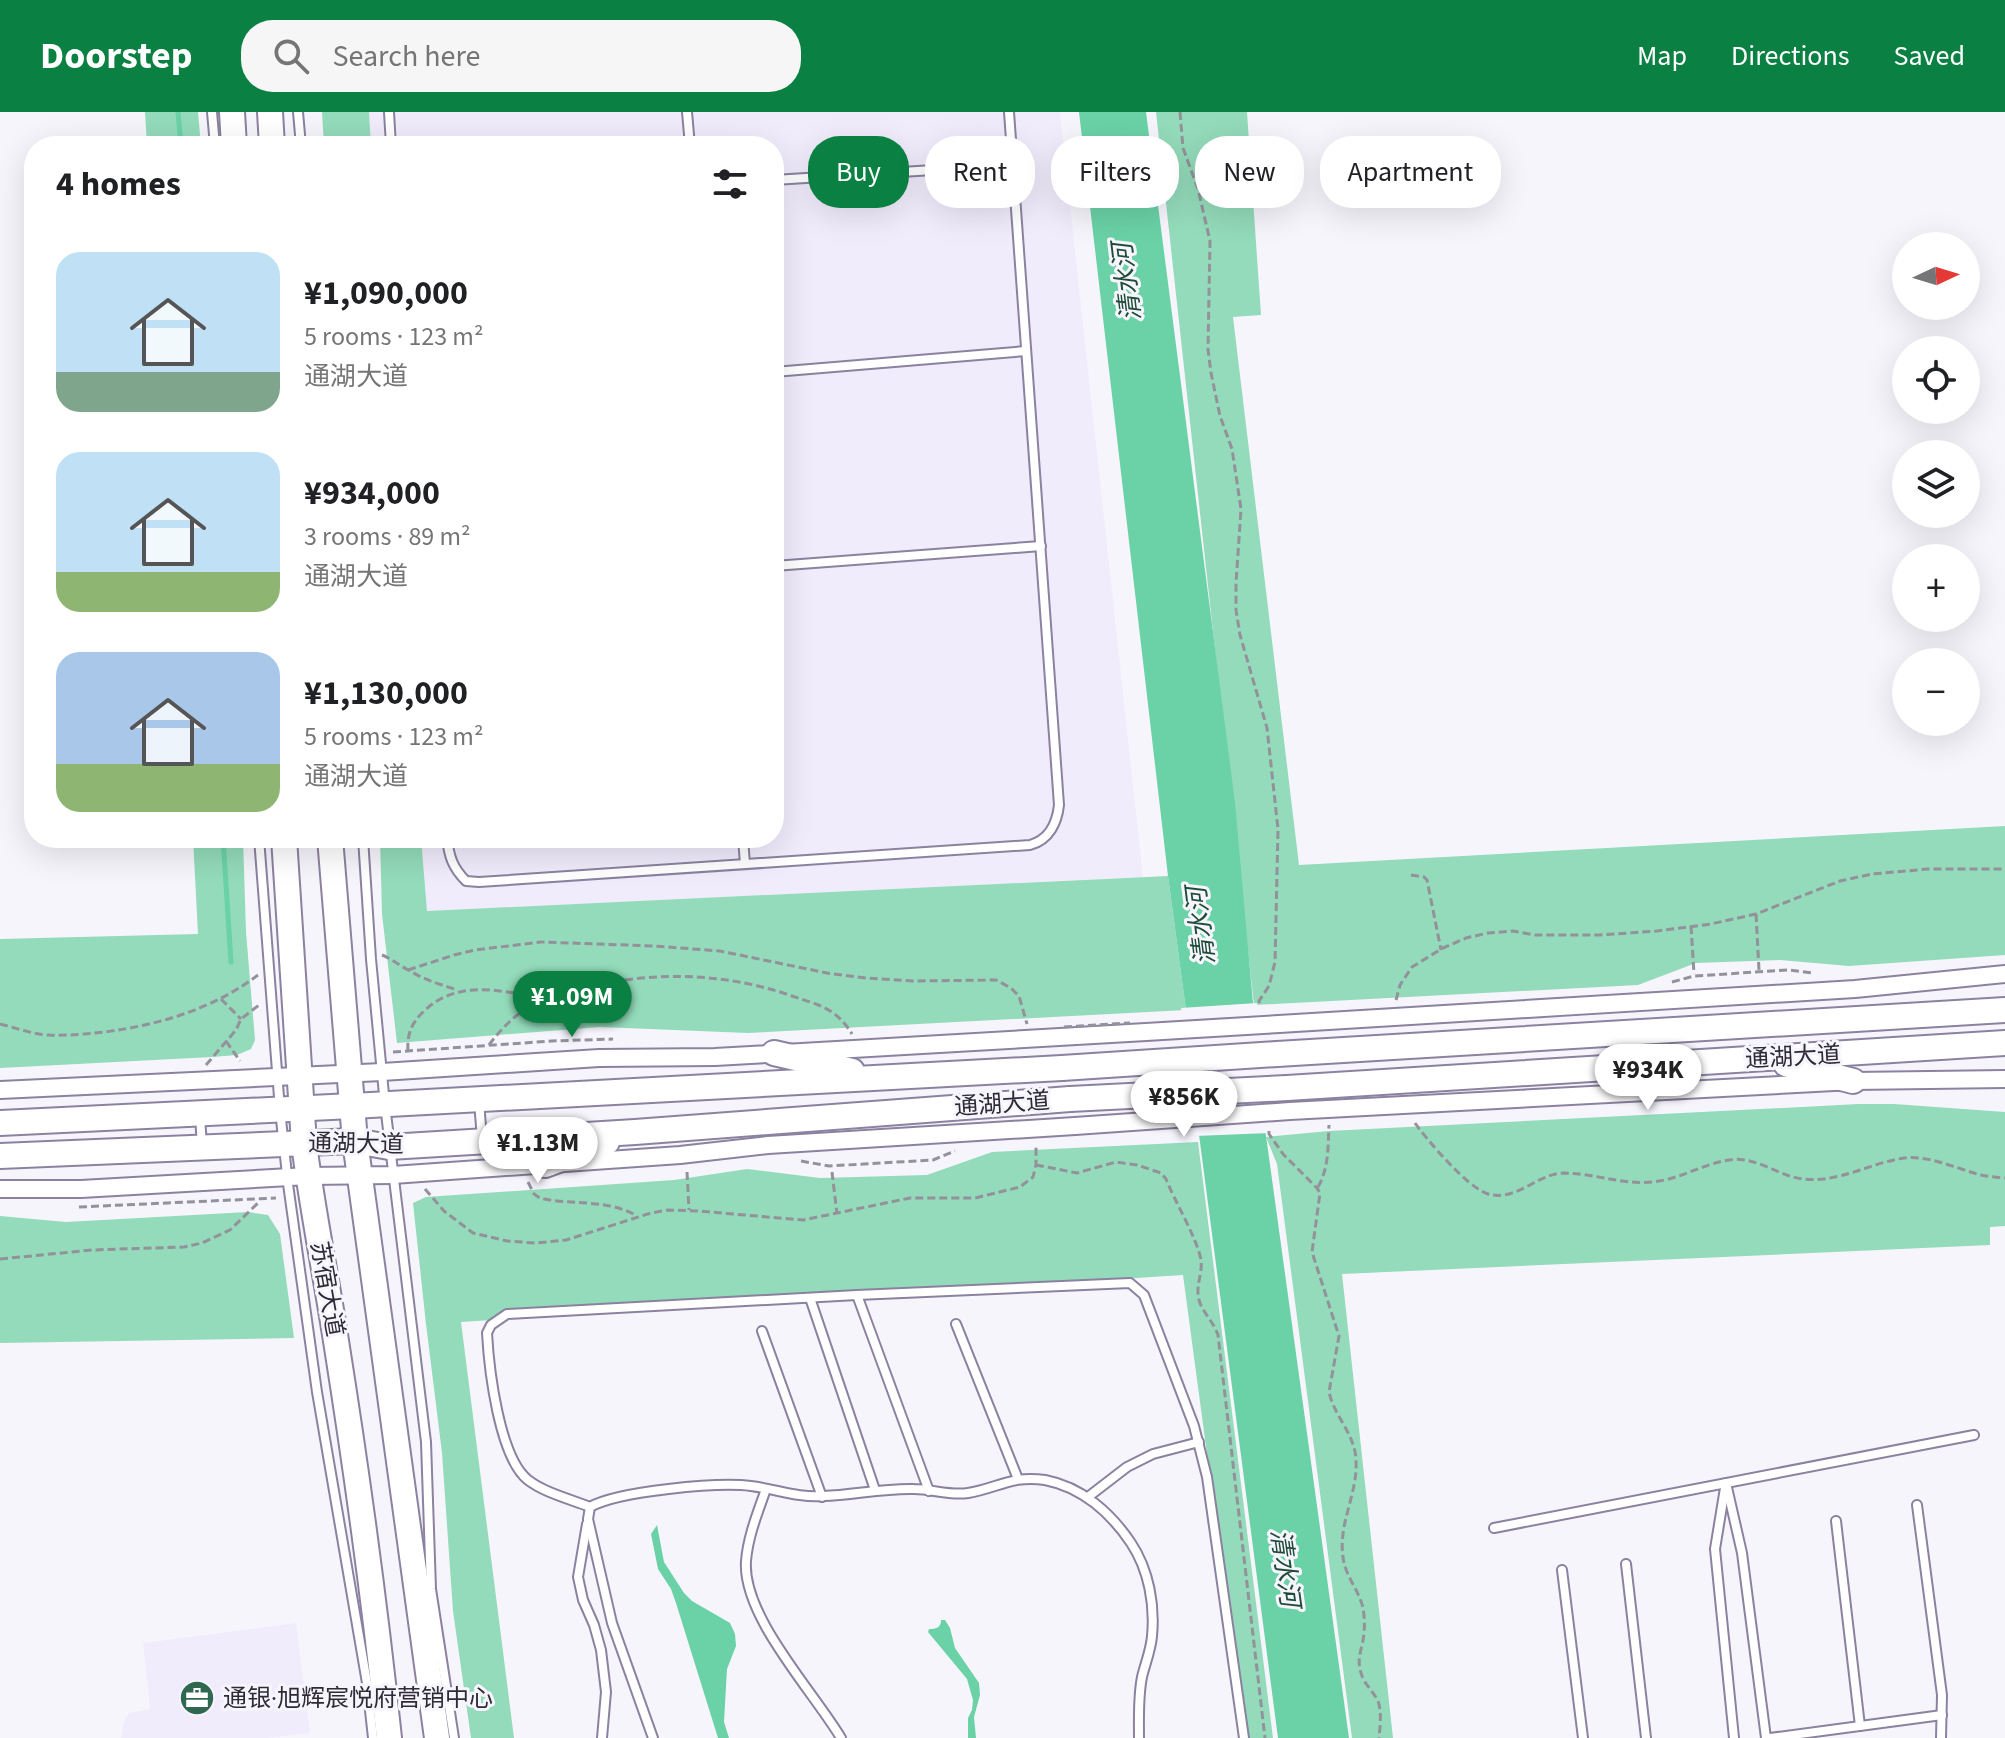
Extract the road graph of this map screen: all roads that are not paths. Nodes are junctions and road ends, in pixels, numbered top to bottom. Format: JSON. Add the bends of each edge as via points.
{"nodes":[{"id":1,"x":212,"y":112,"type":"edge"},
{"id":2,"x":232,"y":112,"type":"edge"},
{"id":3,"x":270,"y":112,"type":"edge"},
{"id":4,"x":298,"y":112,"type":"edge"},
{"id":5,"x":389,"y":112,"type":"edge"},
{"id":6,"x":687,"y":112,"type":"edge"},
{"id":7,"x":1009,"y":112,"type":"edge"},
{"id":8,"x":214,"y":136,"type":"edge"},
{"id":9,"x":233,"y":136,"type":"edge"},
{"id":10,"x":271,"y":136,"type":"edge"},
{"id":11,"x":300,"y":136,"type":"edge"},
{"id":12,"x":390,"y":136,"type":"edge"},
{"id":13,"x":689,"y":136,"type":"edge"},
{"id":14,"x":1011,"y":136,"type":"edge"},
{"id":15,"x":925,"y":171,"type":"edge"},
{"id":16,"x":784,"y":179,"type":"edge"},
{"id":17,"x":1016,"y":208,"type":"edge"},
{"id":18,"x":1026,"y":351,"type":"junction"},
{"id":19,"x":784,"y":371,"type":"edge"},
{"id":20,"x":1041,"y":546,"type":"junction"},
{"id":21,"x":784,"y":565,"type":"edge"},
{"id":22,"x":260,"y":848,"type":"edge"},
{"id":23,"x":284,"y":848,"type":"edge"},
{"id":24,"x":331,"y":848,"type":"edge"},
{"id":25,"x":364,"y":848,"type":"edge"},
{"id":26,"x":448,"y":848,"type":"edge"},
{"id":27,"x":744,"y":848,"type":"edge"},
{"id":28,"x":745,"y":864,"type":"junction"},
{"id":29,"x":2005,"y":974,"type":"edge"},
{"id":30,"x":2005,"y":1000,"type":"edge"},
{"id":31,"x":2005,"y":1010,"type":"edge"},
{"id":32,"x":1973,"y":1012,"type":"junction"},
{"id":33,"x":2005,"y":1043,"type":"edge"},
{"id":34,"x":774,"y":1053,"type":"junction"},
{"id":35,"x":1764,"y":1059,"type":"junction"},
{"id":36,"x":382,"y":1072,"type":"junction"},
{"id":37,"x":349,"y":1074,"type":"junction"},
{"id":38,"x":289,"y":1076,"type":"junction"},
{"id":39,"x":882,"y":1078,"type":"junction"},
{"id":40,"x":2005,"y":1079,"type":"edge"},
{"id":41,"x":1853,"y":1081,"type":"junction"},
{"id":42,"x":0,"y":1090,"type":"edge"},
{"id":43,"x":479,"y":1100,"type":"junction"},
{"id":44,"x":1289,"y":1100,"type":"junction"},
{"id":45,"x":385,"y":1105,"type":"junction"},
{"id":46,"x":352,"y":1106,"type":"junction"},
{"id":47,"x":291,"y":1110,"type":"junction"},
{"id":48,"x":199,"y":1114,"type":"junction"},
{"id":49,"x":0,"y":1123,"type":"edge"},
{"id":50,"x":635,"y":1132,"type":"junction"},
{"id":51,"x":355,"y":1141,"type":"junction"},
{"id":52,"x":482,"y":1141,"type":"junction"},
{"id":53,"x":294,"y":1143,"type":"junction"},
{"id":54,"x":202,"y":1147,"type":"junction"},
{"id":55,"x":389,"y":1147,"type":"junction"},
{"id":56,"x":0,"y":1156,"type":"edge"},
{"id":57,"x":535,"y":1170,"type":"junction"},
{"id":58,"x":359,"y":1175,"type":"junction"},
{"id":59,"x":393,"y":1175,"type":"junction"},
{"id":60,"x":297,"y":1176,"type":"junction"},
{"id":61,"x":0,"y":1189,"type":"edge"},
{"id":62,"x":857,"y":1295,"type":"junction"},
{"id":63,"x":810,"y":1298,"type":"junction"},
{"id":64,"x":956,"y":1324,"type":"dead end"},
{"id":65,"x":762,"y":1331,"type":"dead end"},
{"id":66,"x":1974,"y":1435,"type":"dead end"},
{"id":67,"x":1199,"y":1442,"type":"junction"},
{"id":68,"x":1018,"y":1479,"type":"junction"},
{"id":69,"x":1726,"y":1483,"type":"junction"},
{"id":70,"x":766,"y":1489,"type":"junction"},
{"id":71,"x":875,"y":1490,"type":"junction"},
{"id":72,"x":929,"y":1491,"type":"junction"},
{"id":73,"x":822,"y":1497,"type":"junction"},
{"id":74,"x":1088,"y":1497,"type":"junction"},
{"id":75,"x":1917,"y":1505,"type":"dead end"},
{"id":76,"x":590,"y":1507,"type":"junction"},
{"id":77,"x":588,"y":1519,"type":"junction"},
{"id":78,"x":1836,"y":1521,"type":"dead end"},
{"id":79,"x":1494,"y":1528,"type":"dead end"},
{"id":80,"x":1626,"y":1564,"type":"dead end"},
{"id":81,"x":1562,"y":1570,"type":"dead end"},
{"id":82,"x":1942,"y":1715,"type":"junction"},
{"id":83,"x":1860,"y":1726,"type":"junction"},
{"id":84,"x":1838,"y":1734,"type":"edge"},
{"id":85,"x":373,"y":1738,"type":"edge"},
{"id":86,"x":389,"y":1738,"type":"edge"},
{"id":87,"x":437,"y":1738,"type":"edge"},
{"id":88,"x":454,"y":1738,"type":"edge"},
{"id":89,"x":602,"y":1738,"type":"edge"},
{"id":90,"x":653,"y":1738,"type":"edge"},
{"id":91,"x":841,"y":1738,"type":"edge"},
{"id":92,"x":1139,"y":1738,"type":"edge"},
{"id":93,"x":1244,"y":1738,"type":"edge"},
{"id":94,"x":1583,"y":1738,"type":"edge"},
{"id":95,"x":1646,"y":1738,"type":"edge"},
{"id":96,"x":1734,"y":1738,"type":"edge"},
{"id":97,"x":1768,"y":1738,"type":"edge"},
{"id":98,"x":1941,"y":1738,"type":"edge"}],
"edges":[{"from":1,"to":8,"type":"lane"},
{"from":2,"to":9,"type":"main road"},
{"from":3,"to":10,"type":"main road"},
{"from":4,"to":11,"type":"lane"},
{"from":5,"to":12,"type":"lane"},
{"from":6,"to":13,"type":"lane"},
{"from":7,"to":14,"type":"lane"},
{"from":15,"to":16,"type":"lane"},
{"from":17,"to":18,"type":"lane"},
{"from":18,"to":19,"type":"lane"},
{"from":18,"to":20,"type":"lane"},
{"from":20,"to":21,"type":"lane"},
{"from":20,"to":28,"type":"lane","via":[[1059,805],[1057,819],[1040,842]]},
{"from":22,"to":38,"type":"lane","via":[[271,994]]},
{"from":23,"to":38,"type":"main road","name":"苏宿大道"},
{"from":24,"to":37,"type":"main road","name":"苏宿大道"},
{"from":25,"to":36,"type":"lane"},
{"from":26,"to":28,"type":"lane","via":[[466,881]]},
{"from":27,"to":28,"type":"lane"},
{"from":29,"to":34,"type":"street","bridge":true,"via":[[1855,989]]},
{"from":30,"to":32,"type":"main road"},
{"from":31,"to":32,"type":"main road","name":"通湖大道"},
{"from":32,"to":39,"type":"main road","name":"通湖大道","bridge":true},
{"from":33,"to":35,"type":"main road","name":"通湖大道"},
{"from":34,"to":36,"type":"street"},
{"from":34,"to":39,"type":"main road"},
{"from":35,"to":41,"type":"main road"},
{"from":35,"to":44,"type":"main road","name":"通湖大道"},
{"from":36,"to":37,"type":"street"},
{"from":36,"to":45,"type":"lane"},
{"from":37,"to":38,"type":"street"},
{"from":37,"to":46,"type":"main road","name":"苏宿大道"},
{"from":38,"to":42,"type":"street"},
{"from":38,"to":47,"type":"main road","name":"苏宿大道"},
{"from":39,"to":43,"type":"main road","name":"通湖大道"},
{"from":40,"to":41,"type":"street"},
{"from":41,"to":44,"type":"street"},
{"from":43,"to":45,"type":"main road","name":"通湖大道"},
{"from":43,"to":52,"type":"lane"},
{"from":44,"to":50,"type":"main road","name":"通湖大道","bridge":true,"via":[[1070,1099]]},
{"from":44,"to":57,"type":"street","bridge":true,"via":[[1075,1126],[768,1145]]},
{"from":45,"to":46,"type":"main road","name":"通湖大道"},
{"from":45,"to":55,"type":"lane"},
{"from":46,"to":47,"type":"main road","name":"通湖大道"},
{"from":46,"to":51,"type":"main road","name":"苏宿大道"},
{"from":47,"to":48,"type":"main road","name":"通湖大道"},
{"from":47,"to":53,"type":"main road","name":"苏宿大道"},
{"from":48,"to":49,"type":"main road","name":"通湖大道"},
{"from":48,"to":54,"type":"lane"},
{"from":50,"to":52,"type":"main road","name":"通湖大道"},
{"from":50,"to":57,"type":"main road"},
{"from":51,"to":53,"type":"main road","name":"通湖大道"},
{"from":51,"to":55,"type":"main road","name":"通湖大道"},
{"from":51,"to":58,"type":"main road","name":"苏宿大道"},
{"from":52,"to":55,"type":"main road","name":"通湖大道"},
{"from":53,"to":54,"type":"main road","name":"通湖大道"},
{"from":53,"to":60,"type":"main road","name":"苏宿大道"},
{"from":54,"to":56,"type":"main road","name":"通湖大道"},
{"from":55,"to":59,"type":"lane"},
{"from":57,"to":59,"type":"street"},
{"from":58,"to":59,"type":"street"},
{"from":58,"to":60,"type":"street"},
{"from":58,"to":87,"type":"main road","name":"苏宿大道"},
{"from":59,"to":88,"type":"lane","via":[[426,1442],[431,1589]]},
{"from":60,"to":61,"type":"street"},
{"from":60,"to":85,"type":"lane","via":[[317,1392]]},
{"from":60,"to":86,"type":"main road","name":"苏宿大道","via":[[336,1341]]},
{"from":62,"to":63,"type":"lane"},
{"from":62,"to":67,"type":"lane","via":[[1130,1283],[1144,1295]]},
{"from":62,"to":72,"type":"lane"},
{"from":63,"to":71,"type":"lane"},
{"from":63,"to":76,"type":"lane","via":[[507,1314],[491,1325],[487,1333],[494,1393],[513,1461],[527,1479]]},
{"from":64,"to":68,"type":"lane"},
{"from":65,"to":73,"type":"lane"},
{"from":66,"to":69,"type":"lane"},
{"from":67,"to":74,"type":"lane","via":[[1153,1454]]},
{"from":67,"to":93,"type":"lane"},
{"from":68,"to":72,"type":"lane","via":[[968,1493]]},
{"from":68,"to":74,"type":"lane","via":[[1045,1480]]},
{"from":69,"to":79,"type":"lane"},
{"from":69,"to":96,"type":"lane","via":[[1715,1549]]},
{"from":69,"to":97,"type":"lane","via":[[1742,1553]]},
{"from":70,"to":73,"type":"lane"},
{"from":70,"to":76,"type":"lane","via":[[724,1484],[641,1493]]},
{"from":70,"to":91,"type":"lane","via":[[748,1544],[751,1597]]},
{"from":71,"to":72,"type":"lane"},
{"from":71,"to":73,"type":"lane"},
{"from":74,"to":92,"type":"lane","via":[[1131,1543],[1149,1584],[1152,1638],[1142,1679]]},
{"from":75,"to":82,"type":"lane"},
{"from":76,"to":77,"type":"lane"},
{"from":77,"to":89,"type":"lane","via":[[578,1577],[601,1650],[606,1692]]},
{"from":77,"to":90,"type":"lane","via":[[612,1623]]},
{"from":78,"to":83,"type":"lane"},
{"from":80,"to":95,"type":"lane"},
{"from":81,"to":94,"type":"lane"},
{"from":82,"to":83,"type":"lane"},
{"from":82,"to":98,"type":"lane"},
{"from":83,"to":84,"type":"lane"},
{"from":84,"to":97,"type":"lane"}]}
